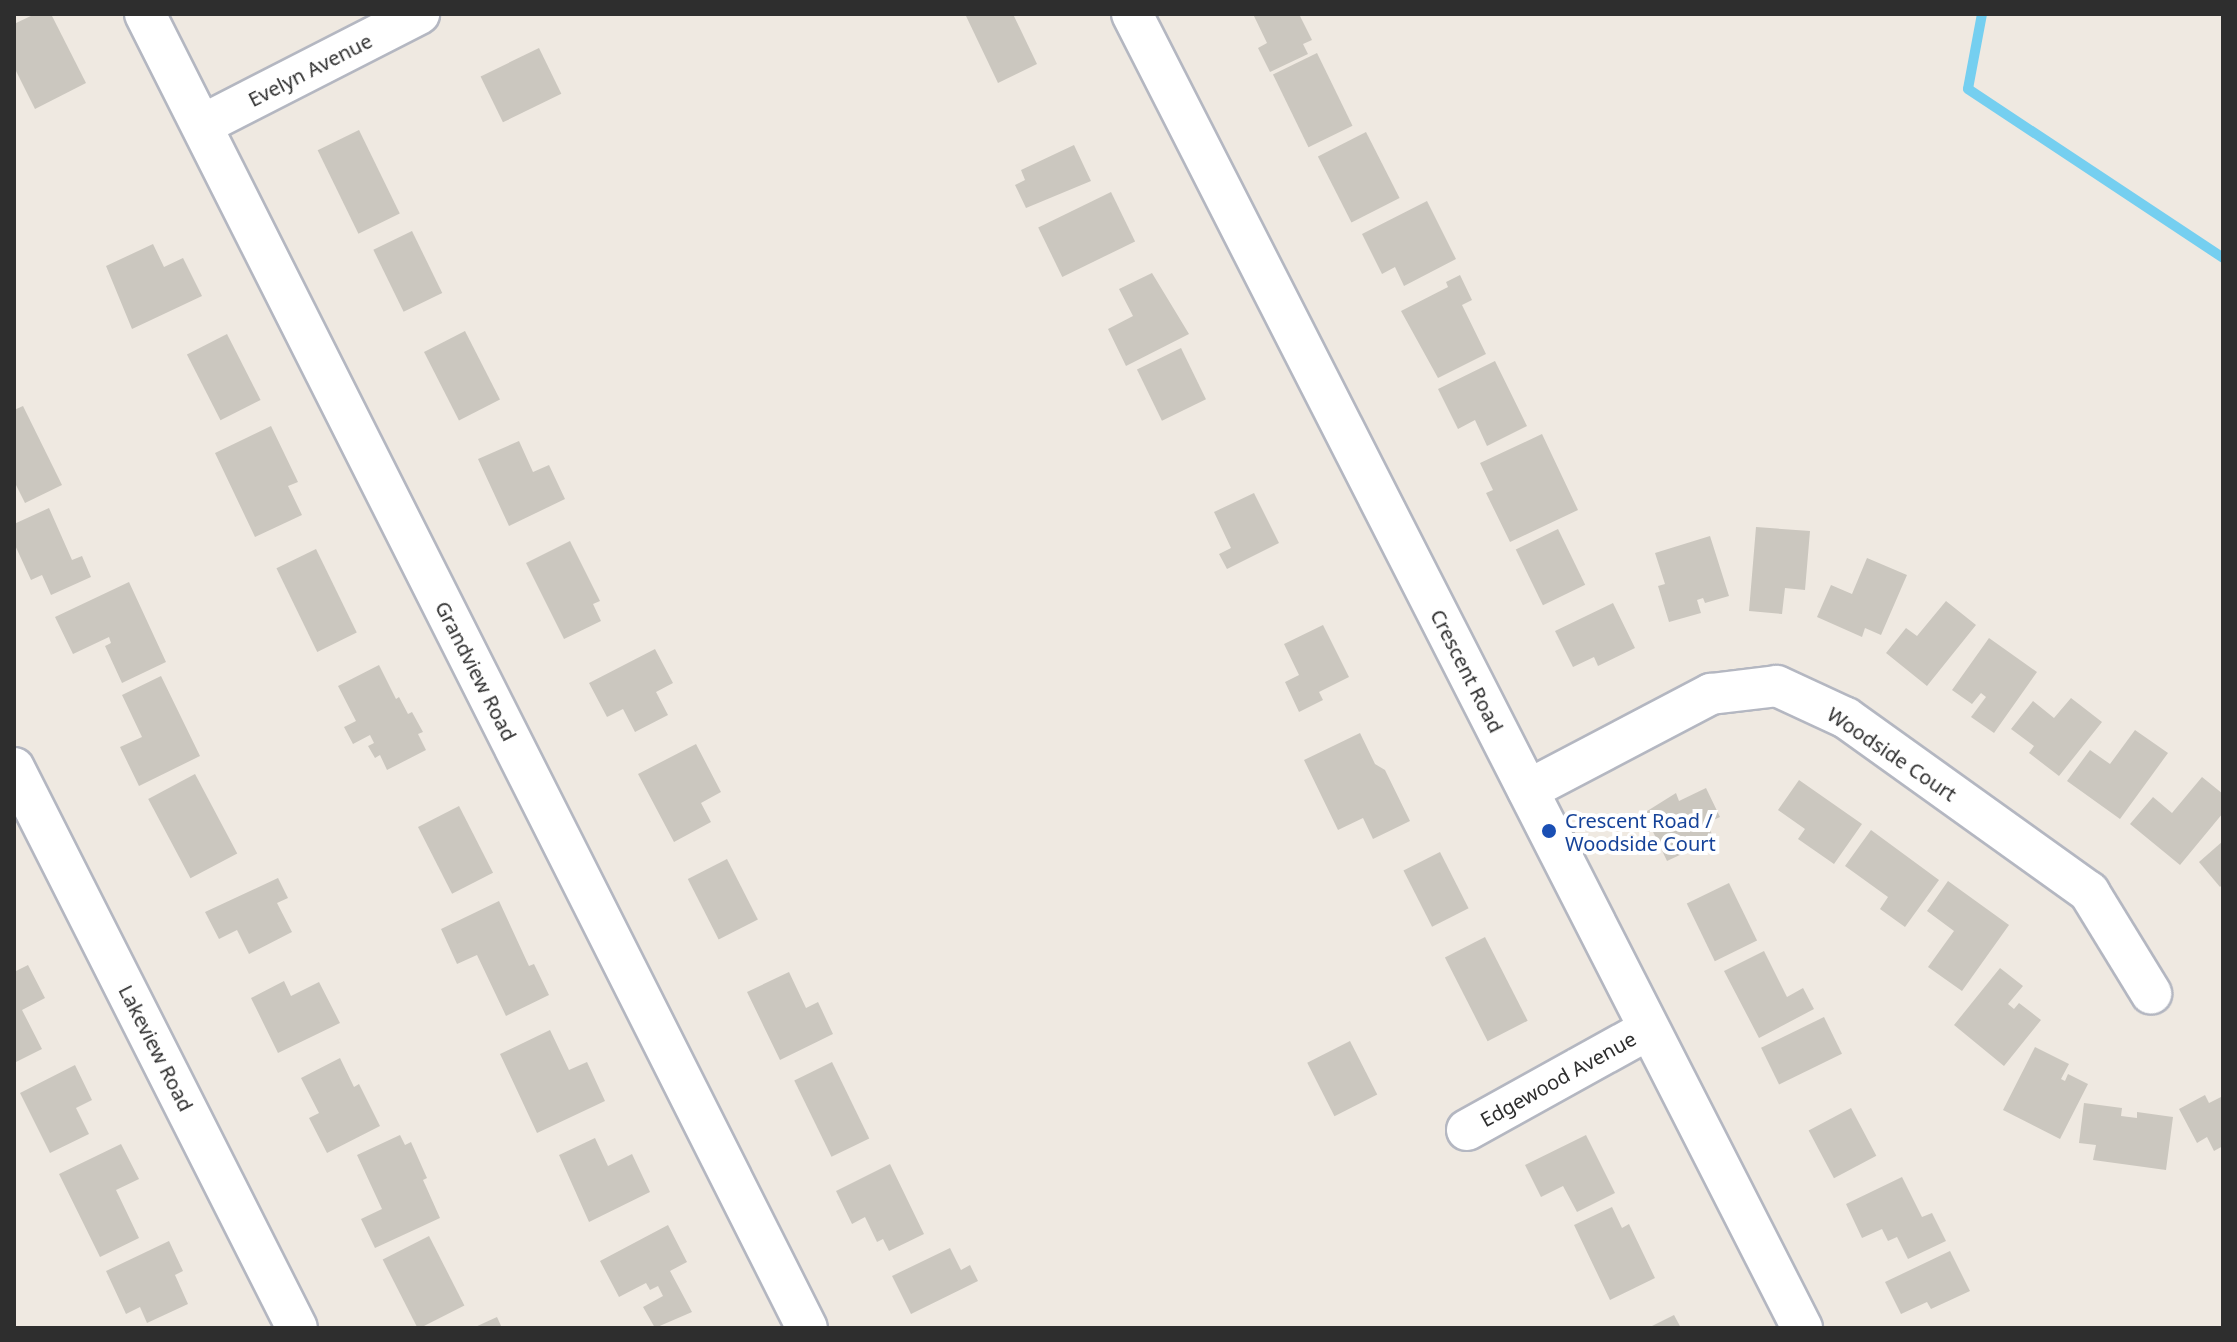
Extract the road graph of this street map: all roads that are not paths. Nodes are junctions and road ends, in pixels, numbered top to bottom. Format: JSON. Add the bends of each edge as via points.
{"nodes":[{"id":1,"x":145,"y":14,"type":"edge"},
{"id":2,"x":419,"y":14,"type":"edge"},
{"id":3,"x":1132,"y":14,"type":"edge"},
{"id":4,"x":202,"y":125,"type":"junction"},
{"id":5,"x":14,"y":768,"type":"edge"},
{"id":6,"x":1528,"y":790,"type":"junction"},
{"id":7,"x":2151,"y":993,"type":"dead end"},
{"id":8,"x":1649,"y":1029,"type":"junction"},
{"id":9,"x":1467,"y":1130,"type":"dead end"},
{"id":10,"x":297,"y":1328,"type":"edge"},
{"id":11,"x":807,"y":1328,"type":"edge"},
{"id":12,"x":1802,"y":1328,"type":"edge"}],
"edges":[{"from":1,"to":4,"type":"street","name":"Grandview Road"},
{"from":2,"to":4,"type":"street","name":"Evelyn Avenue"},
{"from":3,"to":6,"type":"street","name":"Crescent Road"},
{"from":4,"to":11,"type":"street","name":"Grandview Road"},
{"from":5,"to":10,"type":"street","name":"Lakeview Road"},
{"from":6,"to":7,"type":"street","name":"Woodside Court","via":[[1711,694],[1777,686],[1846,718],[2089,892]]},
{"from":6,"to":8,"type":"street","name":"Crescent Road"},
{"from":8,"to":9,"type":"street","name":"Edgewood Avenue"},
{"from":8,"to":12,"type":"street","name":"Crescent Road"}]}
